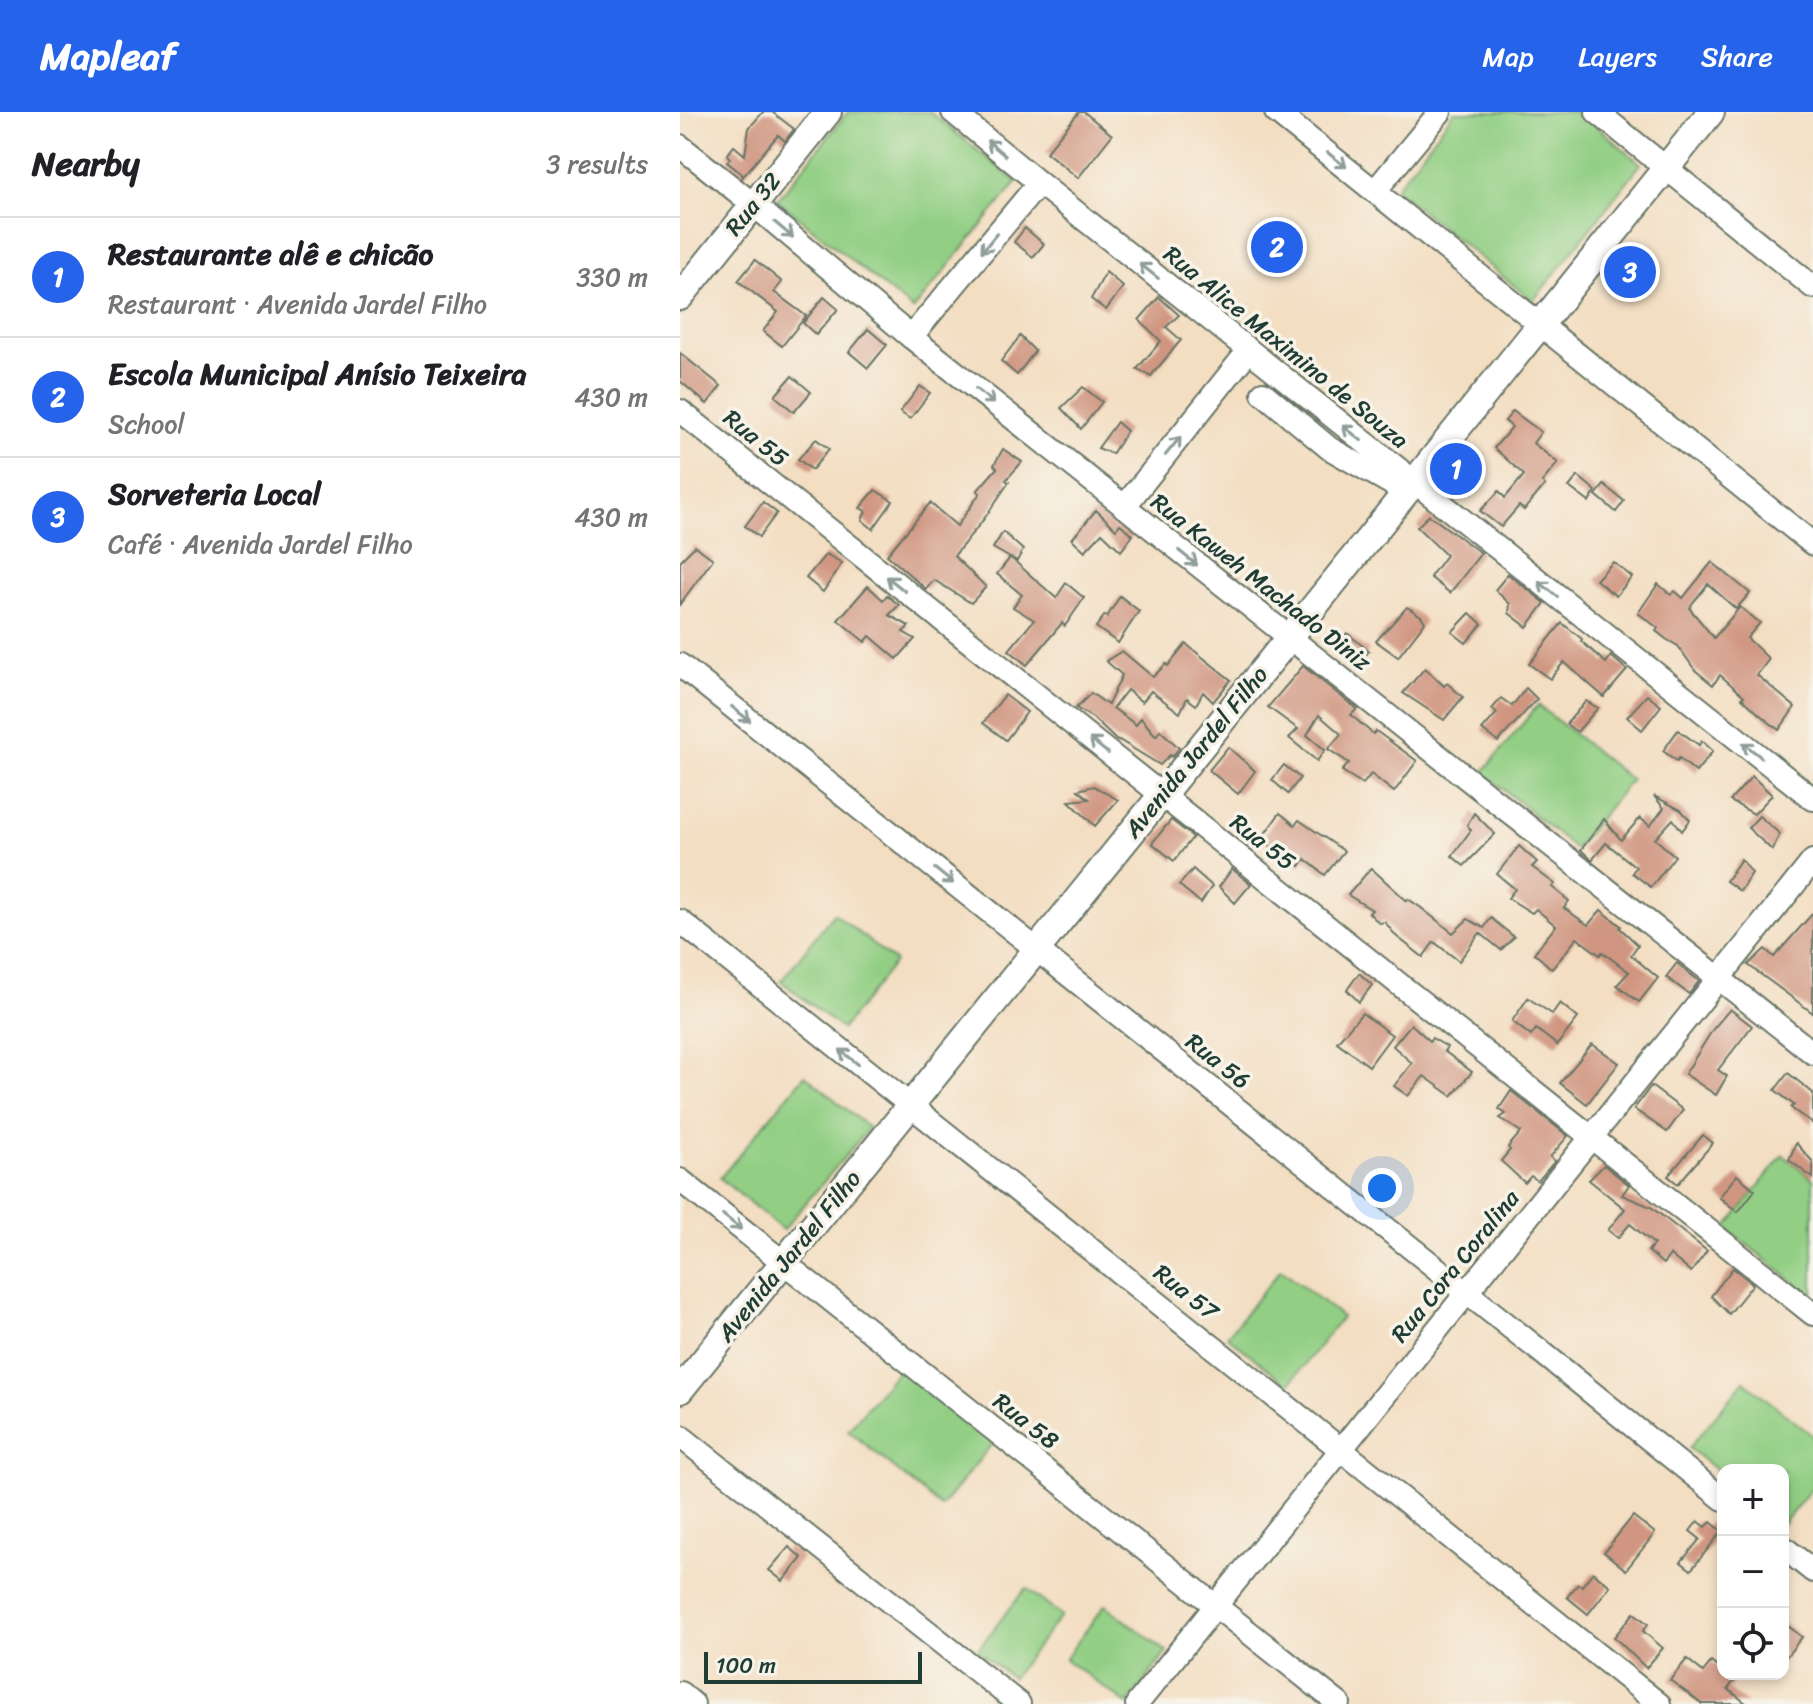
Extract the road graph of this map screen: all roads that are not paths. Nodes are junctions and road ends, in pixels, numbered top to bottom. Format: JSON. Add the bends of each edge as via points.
{"nodes":[{"id":1,"x":828,"y":112,"type":"edge"},
{"id":2,"x":953,"y":112,"type":"edge"},
{"id":3,"x":1276,"y":112,"type":"edge"},
{"id":4,"x":1440,"y":112,"type":"edge"},
{"id":5,"x":1597,"y":112,"type":"edge"},
{"id":6,"x":1711,"y":112,"type":"edge"},
{"id":7,"x":680,"y":146,"type":"edge"},
{"id":8,"x":1666,"y":168,"type":"junction"},
{"id":9,"x":1039,"y":183,"type":"junction"},
{"id":10,"x":1375,"y":191,"type":"junction"},
{"id":11,"x":754,"y":205,"type":"junction"},
{"id":12,"x":1813,"y":287,"type":"edge"},
{"id":13,"x":680,"y":297,"type":"edge"},
{"id":14,"x":1541,"y":324,"type":"junction"},
{"id":15,"x":911,"y":337,"type":"junction"},
{"id":16,"x":1249,"y":350,"type":"junction"},
{"id":17,"x":1263,"y":393,"type":"dead end"},
{"id":18,"x":680,"y":411,"type":"edge"},
{"id":19,"x":1410,"y":487,"type":"junction"},
{"id":20,"x":1124,"y":507,"type":"junction"},
{"id":21,"x":1813,"y":544,"type":"edge"},
{"id":22,"x":1289,"y":638,"type":"junction"},
{"id":23,"x":680,"y":665,"type":"edge"},
{"id":24,"x":1160,"y":794,"type":"junction"},
{"id":25,"x":1813,"y":799,"type":"edge"},
{"id":26,"x":1813,"y":861,"type":"edge"},
{"id":27,"x":680,"y":921,"type":"edge"},
{"id":28,"x":1035,"y":949,"type":"junction"},
{"id":29,"x":1719,"y":978,"type":"junction"},
{"id":30,"x":1813,"y":1053,"type":"edge"},
{"id":31,"x":909,"y":1106,"type":"junction"},
{"id":32,"x":1592,"y":1137,"type":"junction"},
{"id":33,"x":680,"y":1180,"type":"edge"},
{"id":34,"x":784,"y":1263,"type":"junction"},
{"id":35,"x":1467,"y":1292,"type":"junction"},
{"id":36,"x":1813,"y":1314,"type":"edge"},
{"id":37,"x":680,"y":1390,"type":"edge"},
{"id":38,"x":680,"y":1436,"type":"edge"},
{"id":39,"x":1342,"y":1449,"type":"junction"},
{"id":40,"x":1717,"y":1494,"type":"edge"},
{"id":41,"x":1789,"y":1552,"type":"edge"},
{"id":42,"x":1813,"y":1571,"type":"edge"},
{"id":43,"x":1216,"y":1606,"type":"junction"},
{"id":44,"x":680,"y":1693,"type":"edge"},
{"id":45,"x":693,"y":1704,"type":"edge"},
{"id":46,"x":1019,"y":1704,"type":"edge"},
{"id":47,"x":1137,"y":1704,"type":"edge"},
{"id":48,"x":1339,"y":1704,"type":"edge"},
{"id":49,"x":1659,"y":1704,"type":"edge"}],
"edges":[{"from":1,"to":11,"type":"main road","name":"Rua 32"},
{"from":9,"to":2,"type":"street","name":"Rua Alice Maximino de Souza","one_way":true},
{"from":3,"to":10,"type":"street","one_way":true},
{"from":4,"to":10,"type":"street"},
{"from":5,"to":8,"type":"street"},
{"from":6,"to":8,"type":"main road","name":"Avenida Jardel Filho"},
{"from":7,"to":11,"type":"street","name":"Rua Kaweh Machado Diniz"},
{"from":8,"to":12,"type":"street"},
{"from":8,"to":14,"type":"main road","name":"Avenida Jardel Filho"},
{"from":9,"to":15,"type":"street","one_way":true},
{"from":16,"to":9,"type":"street","name":"Rua Alice Maximino de Souza","one_way":true},
{"from":10,"to":14,"type":"street"},
{"from":11,"to":13,"type":"main road","name":"Rua 32"},
{"from":11,"to":15,"type":"street","name":"Rua Kaweh Machado Diniz","one_way":true},
{"from":14,"to":19,"type":"main road","name":"Avenida Jardel Filho"},
{"from":14,"to":21,"type":"street"},
{"from":15,"to":20,"type":"street","name":"Rua Kaweh Machado Diniz","one_way":true},
{"from":19,"to":16,"type":"street","name":"Rua Alice Maximino de Souza","one_way":true},
{"from":20,"to":16,"type":"street","one_way":true},
{"from":17,"to":19,"type":"street","via":[[1329,448]]},
{"from":24,"to":18,"type":"street","name":"Rua 55","one_way":true},
{"from":19,"to":22,"type":"main road","name":"Avenida Jardel Filho"},
{"from":25,"to":19,"type":"street","name":"Rua Alice Maximino de Souza","one_way":true},
{"from":20,"to":22,"type":"street","name":"Rua Kaweh Machado Diniz","one_way":true},
{"from":22,"to":24,"type":"main road","name":"Avenida Jardel Filho"},
{"from":22,"to":29,"type":"street","name":"Rua Kaweh Machado Diniz"},
{"from":23,"to":28,"type":"street","name":"Rua 56","one_way":true},
{"from":24,"to":28,"type":"main road","name":"Avenida Jardel Filho"},
{"from":24,"to":32,"type":"street","name":"Rua 55"},
{"from":26,"to":29,"type":"street","name":"Rua Cora Coralina"},
{"from":31,"to":27,"type":"street","name":"Rua 57","one_way":true},
{"from":28,"to":31,"type":"main road","name":"Avenida Jardel Filho"},
{"from":28,"to":35,"type":"street","name":"Rua 56"},
{"from":29,"to":30,"type":"street","name":"Rua Kaweh Machado Diniz"},
{"from":29,"to":32,"type":"street","name":"Rua Cora Coralina"},
{"from":31,"to":34,"type":"main road","name":"Avenida Jardel Filho"},
{"from":31,"to":39,"type":"street","name":"Rua 57"},
{"from":32,"to":35,"type":"street","name":"Rua Cora Coralina"},
{"from":32,"to":36,"type":"street","name":"Rua 55"},
{"from":33,"to":34,"type":"street","name":"Rua 58","one_way":true},
{"from":34,"to":37,"type":"main road","name":"Avenida Jardel Filho"},
{"from":34,"to":43,"type":"street","name":"Rua 58"},
{"from":35,"to":39,"type":"street","name":"Rua Cora Coralina"},
{"from":35,"to":40,"type":"street","name":"Rua 56"},
{"from":38,"to":46,"type":"street"},
{"from":39,"to":43,"type":"street","name":"Rua Cora Coralina"},
{"from":39,"to":49,"type":"street","name":"Rua 57"},
{"from":41,"to":42,"type":"street"},
{"from":43,"to":47,"type":"street","name":"Rua Cora Coralina"},
{"from":43,"to":48,"type":"street","name":"Rua 58"},
{"from":44,"to":45,"type":"street"}]}
